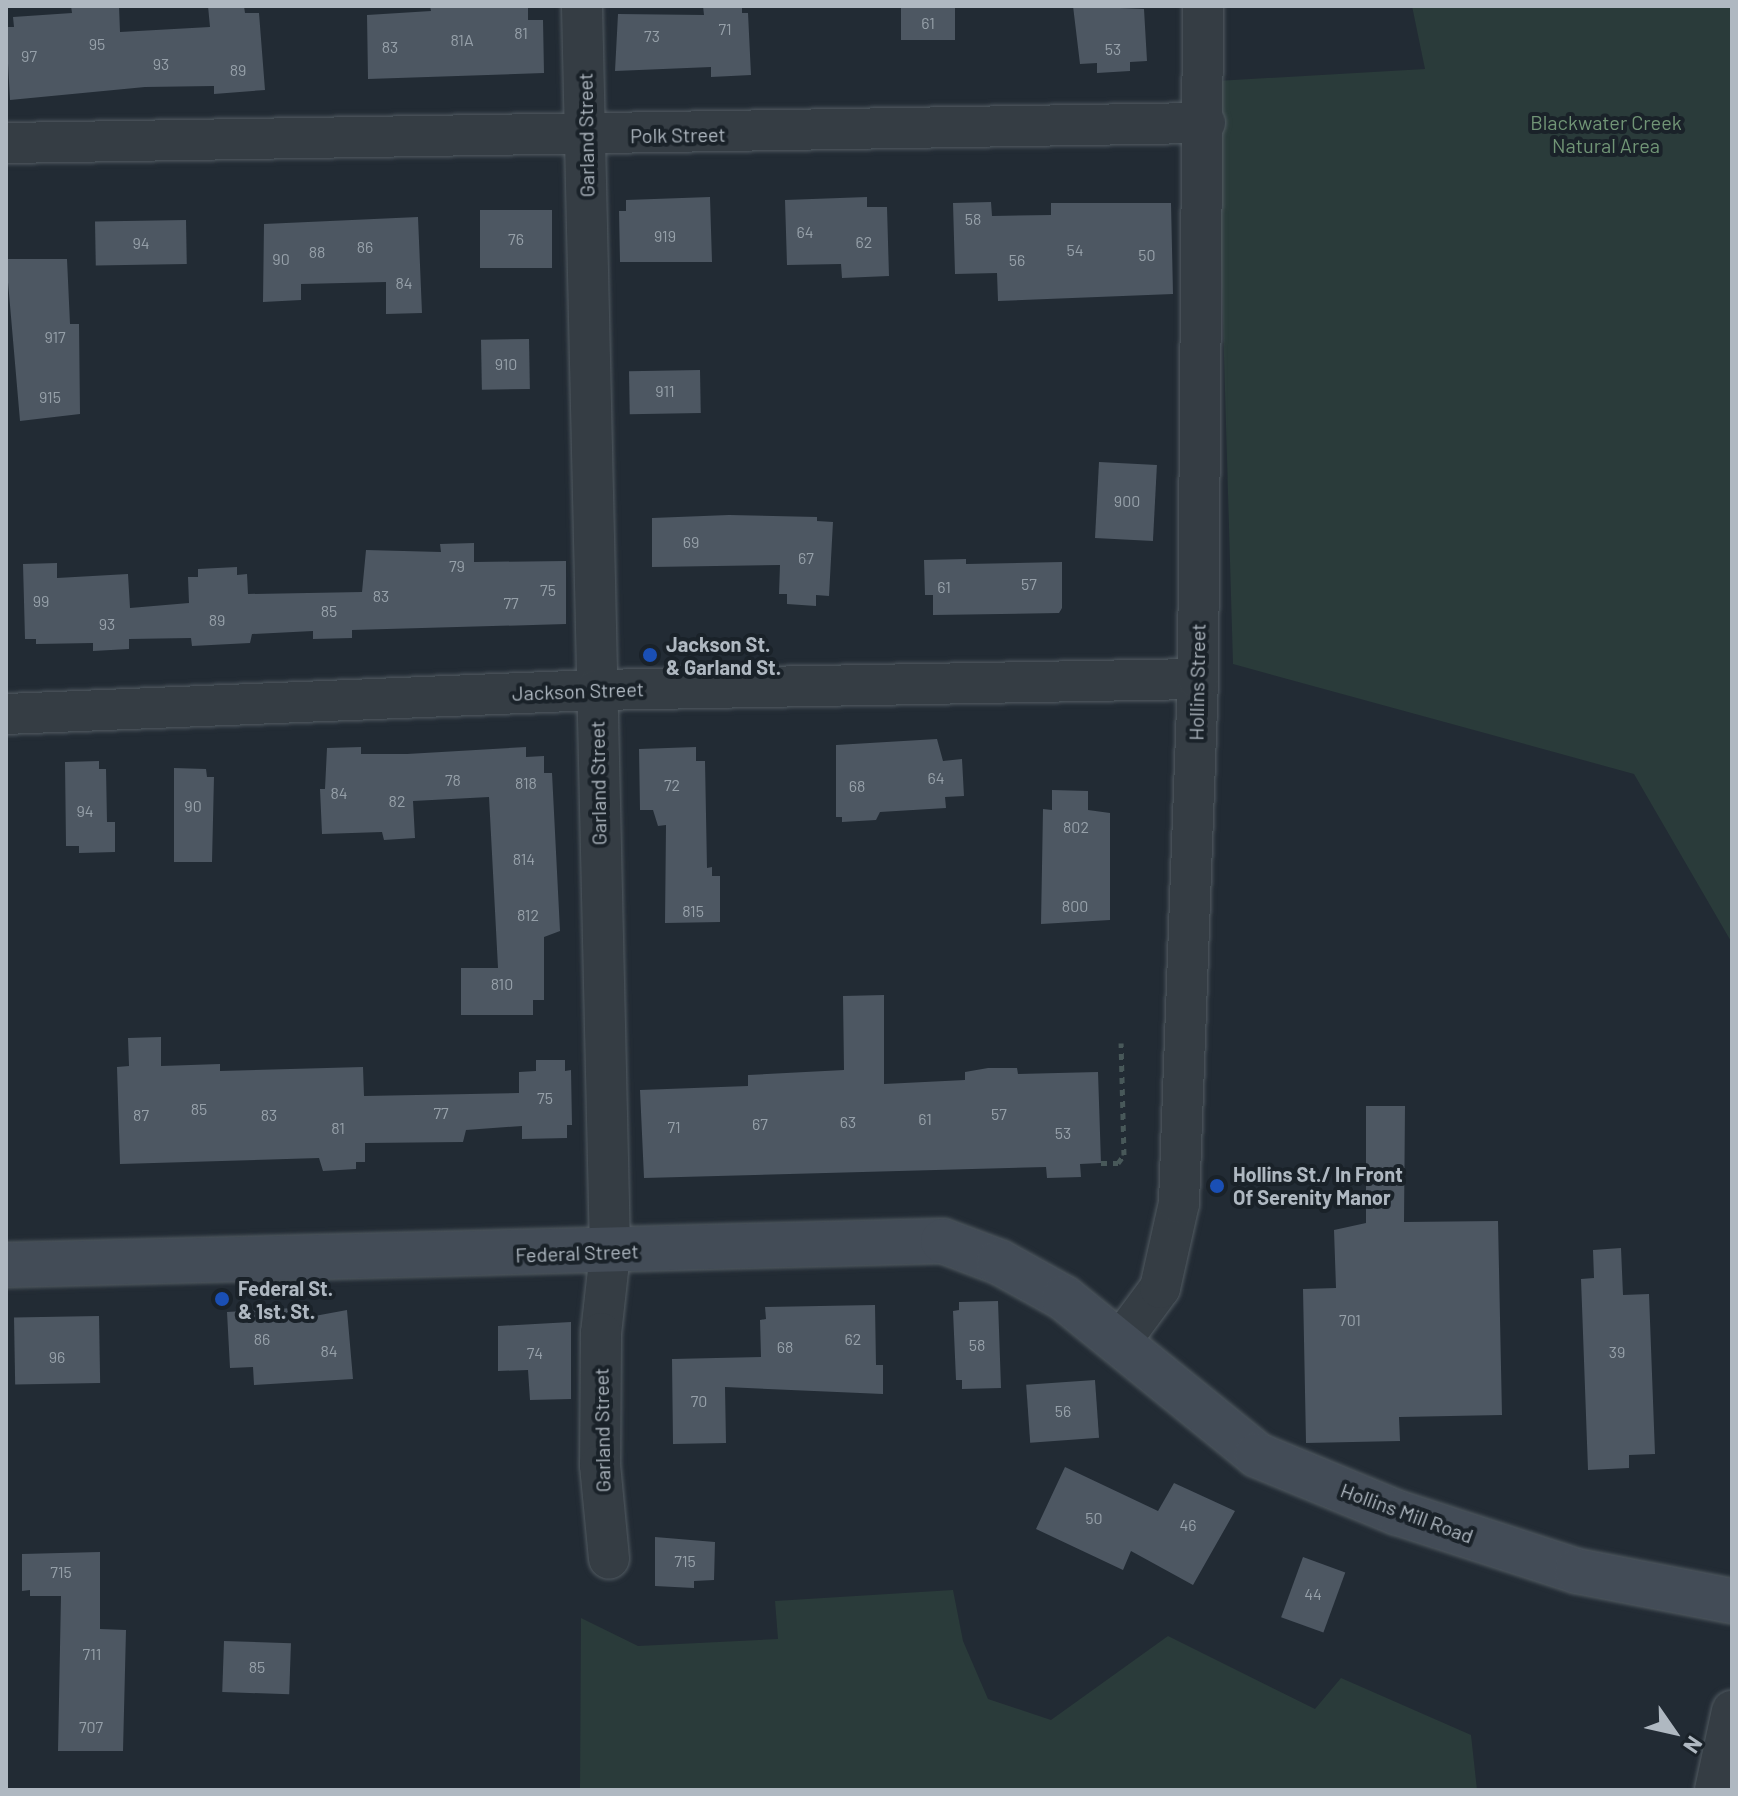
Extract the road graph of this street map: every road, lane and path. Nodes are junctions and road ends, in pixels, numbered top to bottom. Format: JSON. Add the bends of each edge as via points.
{"nodes":[{"id":1,"x":582,"y":6,"type":"edge"},
{"id":2,"x":1203,"y":6,"type":"edge"},
{"id":3,"x":1205,"y":123,"type":"junction"},
{"id":4,"x":586,"y":137,"type":"junction"},
{"id":5,"x":6,"y":143,"type":"edge"},
{"id":6,"x":1198,"y":679,"type":"junction"},
{"id":7,"x":596,"y":690,"type":"junction"},
{"id":8,"x":6,"y":714,"type":"edge"},
{"id":9,"x":1121,"y":1043,"type":"dead end"},
{"id":10,"x":1101,"y":1163,"type":"dead end"},
{"id":11,"x":610,"y":1253,"type":"junction"},
{"id":12,"x":6,"y":1265,"type":"edge"},
{"id":13,"x":1120,"y":1342,"type":"junction"},
{"id":14,"x":609,"y":1559,"type":"dead end"},
{"id":15,"x":1732,"y":1601,"type":"edge"},
{"id":16,"x":1732,"y":1711,"type":"edge"},
{"id":17,"x":1715,"y":1790,"type":"edge"}],
"edges":[{"from":1,"to":4,"type":"street","name":"Garland Street"},
{"from":2,"to":3,"type":"street","name":"Hollins Street"},
{"from":3,"to":4,"type":"street","name":"Polk Street"},
{"from":3,"to":6,"type":"street","name":"Hollins Street"},
{"from":4,"to":5,"type":"street","name":"Polk Street"},
{"from":4,"to":7,"type":"street","name":"Garland Street"},
{"from":6,"to":7,"type":"street","name":"Jackson Street"},
{"from":6,"to":13,"type":"street","name":"Hollins Street","via":[[1179,1203],[1160,1288]]},
{"from":7,"to":8,"type":"street","name":"Jackson Street"},
{"from":7,"to":11,"type":"street","name":"Garland Street"},
{"from":9,"to":10,"type":"path","via":[[1124,1155],[1118,1163]]},
{"from":11,"to":12,"type":"street","name":"Federal Street"},
{"from":11,"to":13,"type":"street","name":"Federal Street","via":[[943,1241],[999,1262],[1064,1298]]},
{"from":11,"to":14,"type":"street","name":"Garland Street","via":[[601,1333],[600,1465]]},
{"from":13,"to":15,"type":"street","name":"Hollins Mill Road","via":[[1182,1397],[1270,1460],[1398,1513],[1577,1571]]},
{"from":16,"to":17,"type":"street"}]}
